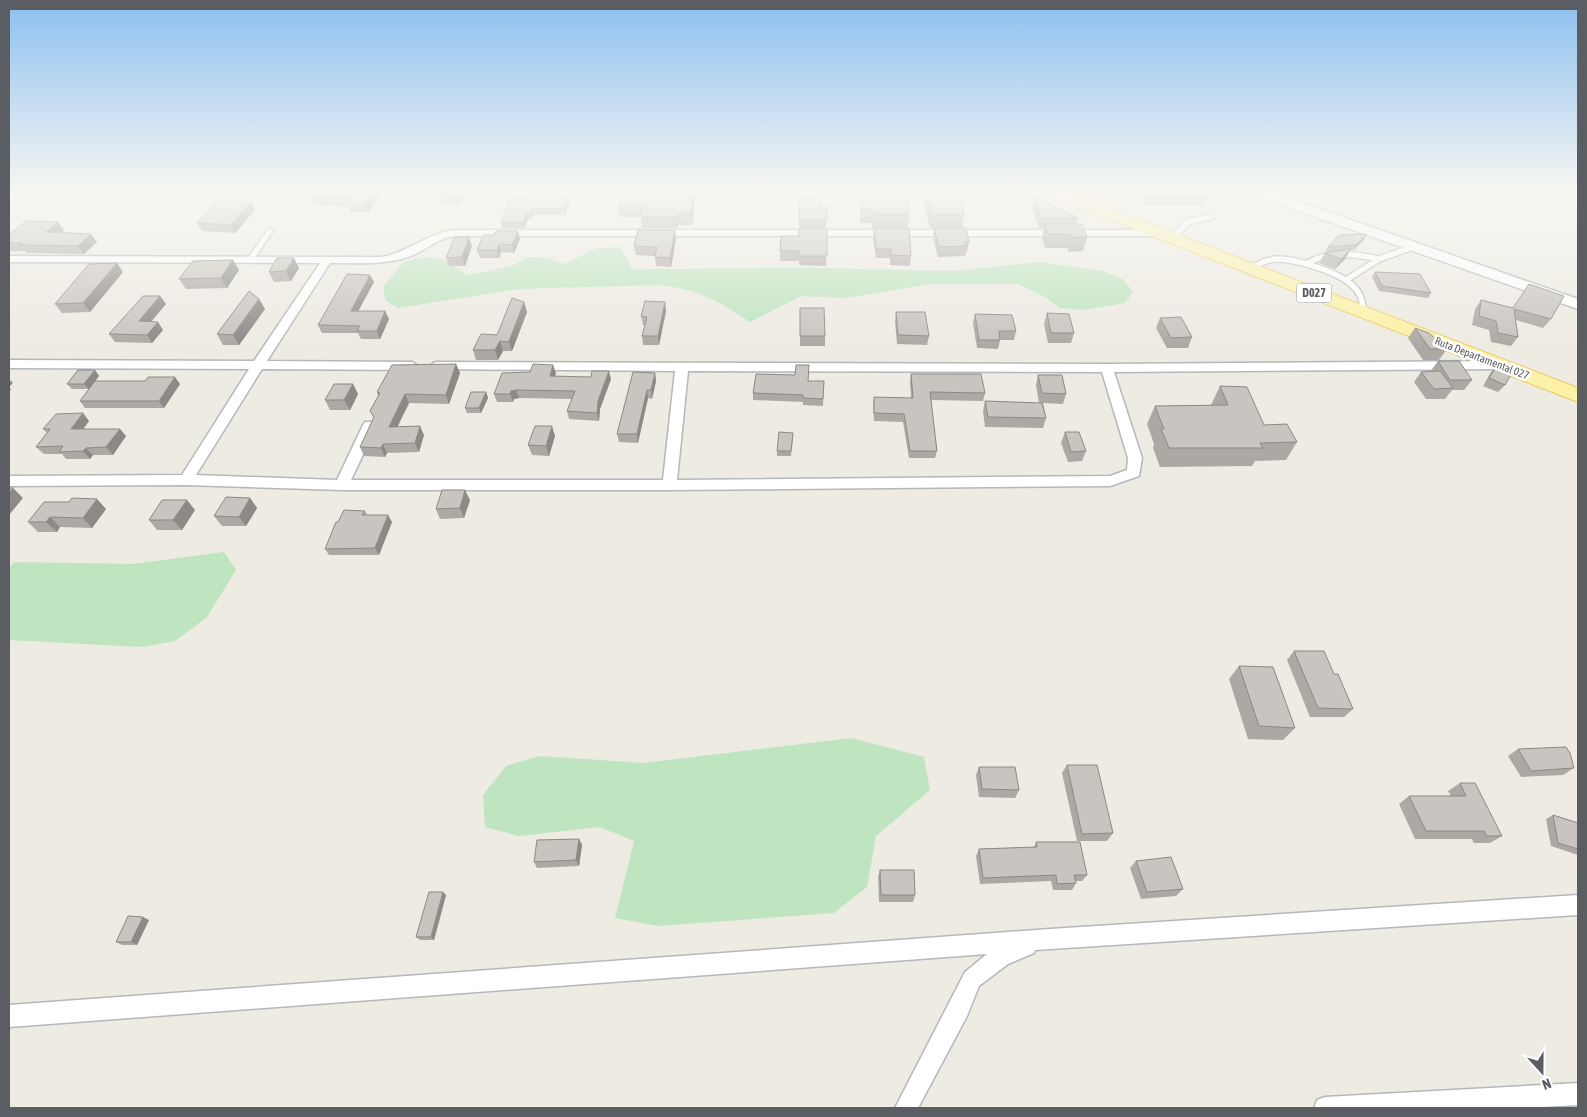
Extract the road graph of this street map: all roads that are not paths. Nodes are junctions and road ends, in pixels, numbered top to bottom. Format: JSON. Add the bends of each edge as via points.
{"nodes":[{"id":1,"x":262,"y":243,"type":"edge"},
{"id":2,"x":423,"y":243,"type":"edge"},
{"id":3,"x":1188,"y":243,"type":"edge"},
{"id":4,"x":1405,"y":243,"type":"edge"},
{"id":5,"x":1413,"y":246,"type":"junction"},
{"id":6,"x":9,"y":259,"type":"edge"},
{"id":7,"x":1379,"y":259,"type":"junction"},
{"id":8,"x":250,"y":260,"type":"junction"},
{"id":9,"x":327,"y":260,"type":"junction"},
{"id":10,"x":1306,"y":264,"type":"junction"},
{"id":11,"x":1252,"y":268,"type":"junction"},
{"id":12,"x":1346,"y":280,"type":"junction"},
{"id":13,"x":1578,"y":304,"type":"edge"},
{"id":14,"x":1360,"y":310,"type":"junction"},
{"id":15,"x":9,"y":364,"type":"edge"},
{"id":16,"x":258,"y":365,"type":"junction"},
{"id":17,"x":1501,"y":365,"type":"junction"},
{"id":18,"x":682,"y":367,"type":"junction"},
{"id":19,"x":1107,"y":368,"type":"junction"},
{"id":20,"x":1578,"y":395,"type":"edge"},
{"id":21,"x":370,"y":425,"type":"edge"},
{"id":22,"x":186,"y":480,"type":"junction"},
{"id":23,"x":9,"y":481,"type":"edge"},
{"id":24,"x":342,"y":485,"type":"junction"},
{"id":25,"x":669,"y":485,"type":"junction"},
{"id":26,"x":1578,"y":905,"type":"edge"},
{"id":27,"x":1050,"y":939,"type":"junction"},
{"id":28,"x":9,"y":1016,"type":"edge"},
{"id":29,"x":1578,"y":1094,"type":"edge"},
{"id":30,"x":906,"y":1108,"type":"edge"},
{"id":31,"x":1325,"y":1108,"type":"edge"}],
"edges":[{"from":1,"to":8,"type":"lane"},
{"from":2,"to":9,"type":"street","via":[[398,257],[382,260]]},
{"from":3,"to":11,"type":"main road","name":"Ruta Departamental 027","number":"D027"},
{"from":4,"to":5,"type":"street"},
{"from":5,"to":7,"type":"lane"},
{"from":5,"to":13,"type":"street"},
{"from":6,"to":8,"type":"street"},
{"from":7,"to":10,"type":"lane","via":[[1332,254],[1311,259]]},
{"from":7,"to":12,"type":"lane"},
{"from":8,"to":9,"type":"street"},
{"from":9,"to":16,"type":"street"},
{"from":10,"to":11,"type":"lane","via":[[1279,260]]},
{"from":10,"to":12,"type":"lane"},
{"from":11,"to":14,"type":"main road","name":"Ruta Departamental 027","number":"D027"},
{"from":12,"to":14,"type":"lane","via":[[1362,298],[1364,306]]},
{"from":14,"to":17,"type":"main road","name":"Ruta Departamental 027","number":"D027"},
{"from":15,"to":16,"type":"street"},
{"from":16,"to":18,"type":"street"},
{"from":16,"to":22,"type":"street"},
{"from":17,"to":19,"type":"street"},
{"from":17,"to":20,"type":"main road","name":"Ruta Departamental 027","number":"D027"},
{"from":18,"to":19,"type":"street"},
{"from":18,"to":25,"type":"street"},
{"from":19,"to":25,"type":"street","via":[[1136,458],[1134,473],[1110,481]]},
{"from":21,"to":24,"type":"street"},
{"from":22,"to":23,"type":"street"},
{"from":22,"to":24,"type":"street"},
{"from":24,"to":25,"type":"street"},
{"from":26,"to":27,"type":"street"},
{"from":27,"to":28,"type":"street"},
{"from":27,"to":30,"type":"street","via":[[1001,956],[972,979]]},
{"from":29,"to":31,"type":"street"}]}
